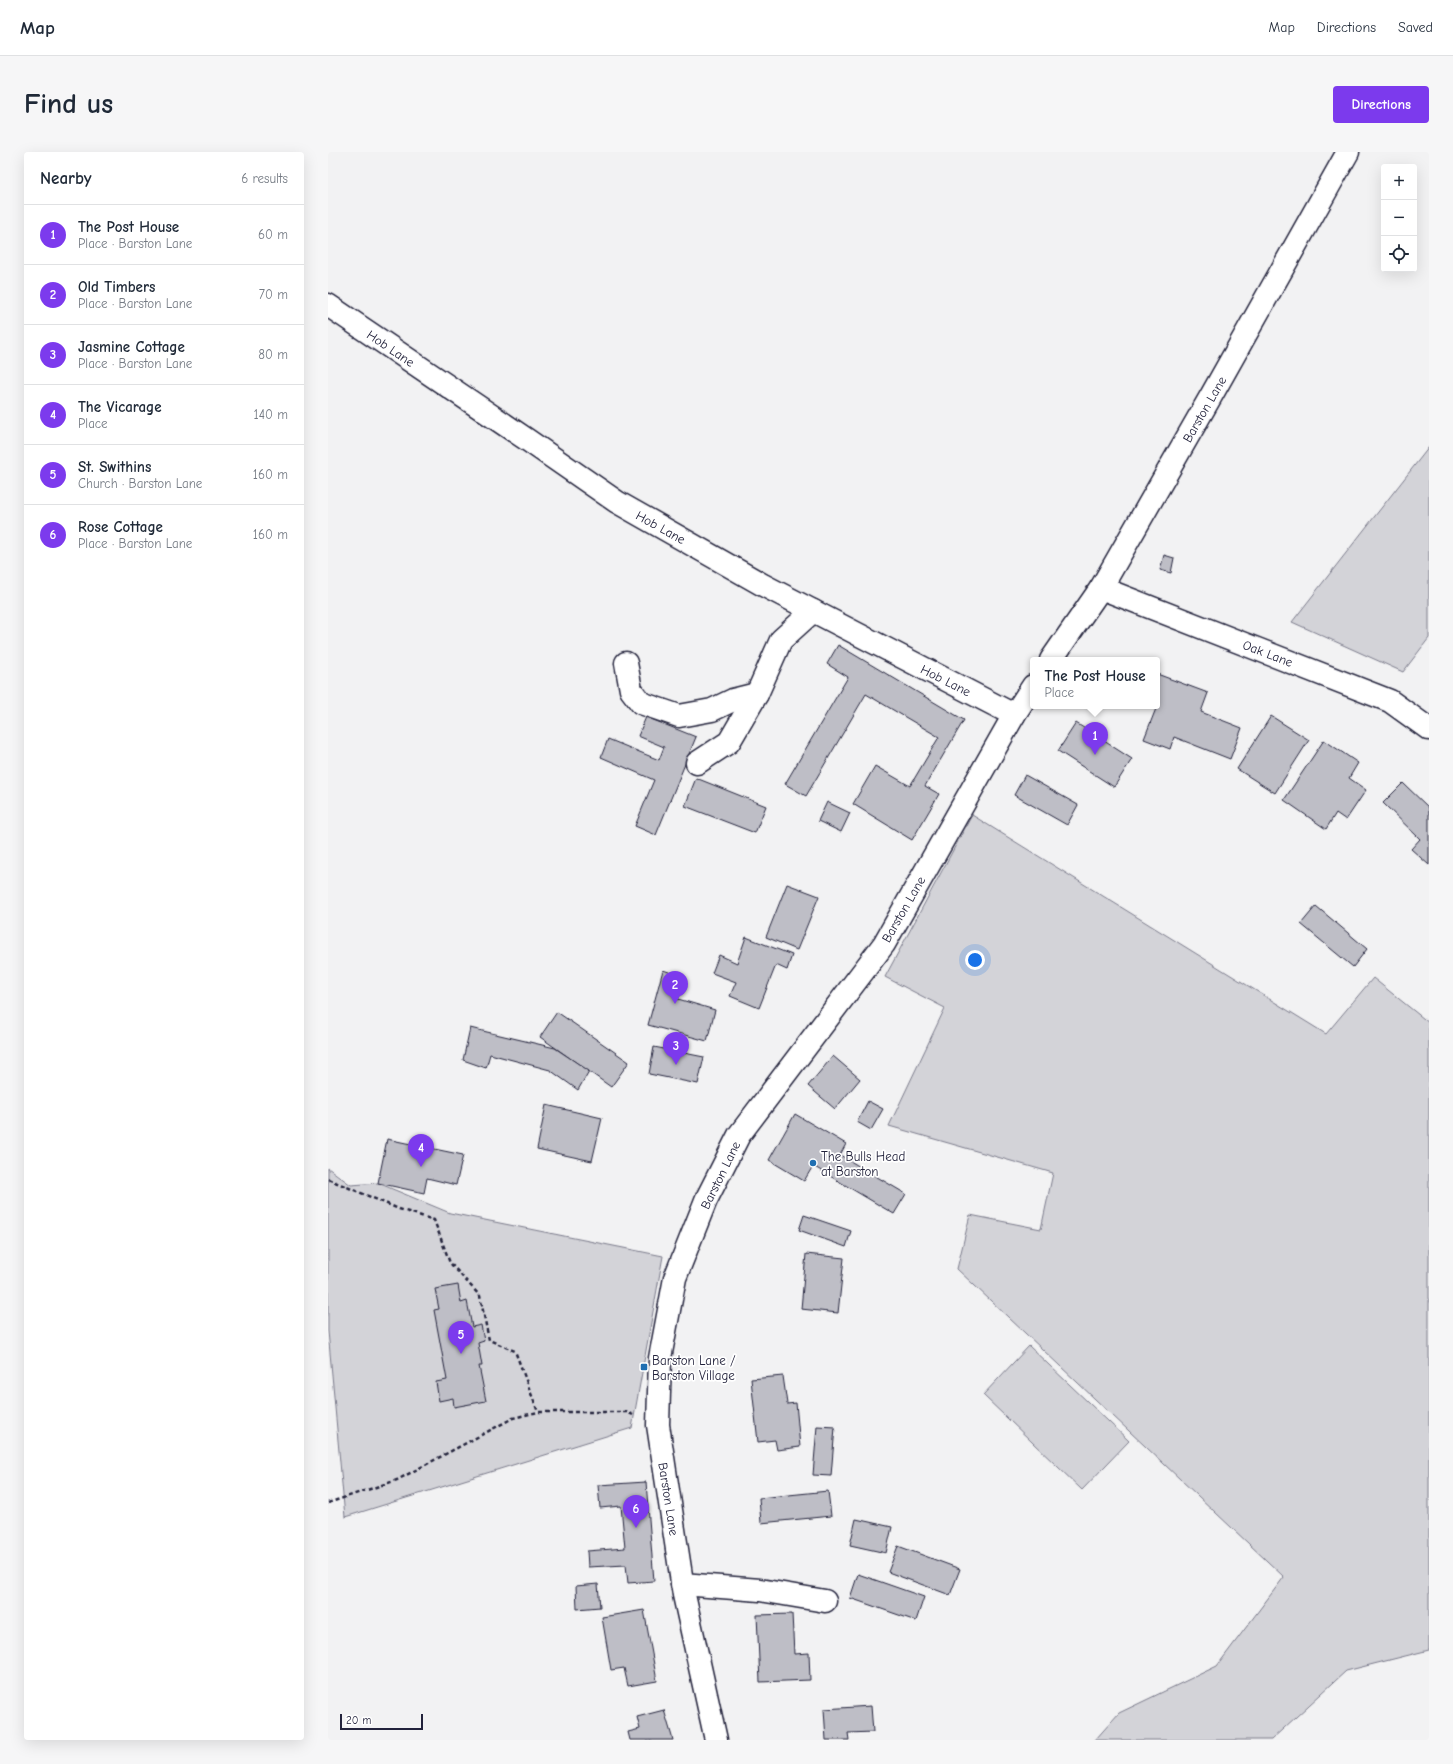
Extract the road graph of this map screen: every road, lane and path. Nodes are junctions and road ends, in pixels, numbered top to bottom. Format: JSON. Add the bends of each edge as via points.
{"nodes":[{"id":1,"x":1348,"y":152,"type":"edge"},
{"id":2,"x":328,"y":305,"type":"edge"},
{"id":3,"x":1101,"y":588,"type":"junction"},
{"id":4,"x":813,"y":611,"type":"junction"},
{"id":5,"x":1053,"y":657,"type":"edge"},
{"id":6,"x":626,"y":663,"type":"dead end"},
{"id":7,"x":1030,"y":691,"type":"edge"},
{"id":8,"x":757,"y":694,"type":"junction"},
{"id":9,"x":1014,"y":715,"type":"junction"},
{"id":10,"x":1429,"y":729,"type":"edge"},
{"id":11,"x":697,"y":763,"type":"dead end"},
{"id":12,"x":328,"y":1179,"type":"edge"},
{"id":13,"x":538,"y":1412,"type":"junction"},
{"id":14,"x":658,"y":1425,"type":"junction"},
{"id":15,"x":328,"y":1503,"type":"edge"},
{"id":16,"x":682,"y":1584,"type":"junction"},
{"id":17,"x":825,"y":1601,"type":"dead end"},
{"id":18,"x":716,"y":1740,"type":"edge"}],
"edges":[{"from":1,"to":3,"type":"street","name":"Barston Lane"},
{"from":2,"to":4,"type":"street","name":"Hob Lane","via":[[617,502]]},
{"from":3,"to":5,"type":"street","name":"Barston Lane"},
{"from":3,"to":10,"type":"street","name":"Oak Lane","via":[[1390,701]]},
{"from":4,"to":8,"type":"street","via":[[781,640]]},
{"from":4,"to":9,"type":"street","name":"Hob Lane"},
{"from":6,"to":8,"type":"street","via":[[631,690],[641,703],[679,716],[712,710],[733,700]]},
{"from":7,"to":9,"type":"street","name":"Barston Lane"},
{"from":8,"to":11,"type":"street","via":[[729,742]]},
{"from":9,"to":14,"type":"street","name":"Barston Lane","via":[[884,944],[739,1135],[706,1200],[675,1278],[660,1358]]},
{"from":12,"to":13,"type":"path","via":[[399,1209],[434,1220],[450,1263],[480,1296],[489,1340],[515,1351]]},
{"from":13,"to":14,"type":"path","via":[[626,1412]]},
{"from":13,"to":15,"type":"path","via":[[513,1418],[397,1480]]},
{"from":14,"to":16,"type":"street","name":"Barston Lane"},
{"from":16,"to":17,"type":"street","via":[[760,1590]]},
{"from":16,"to":18,"type":"street","name":"Barston Lane"}]}
